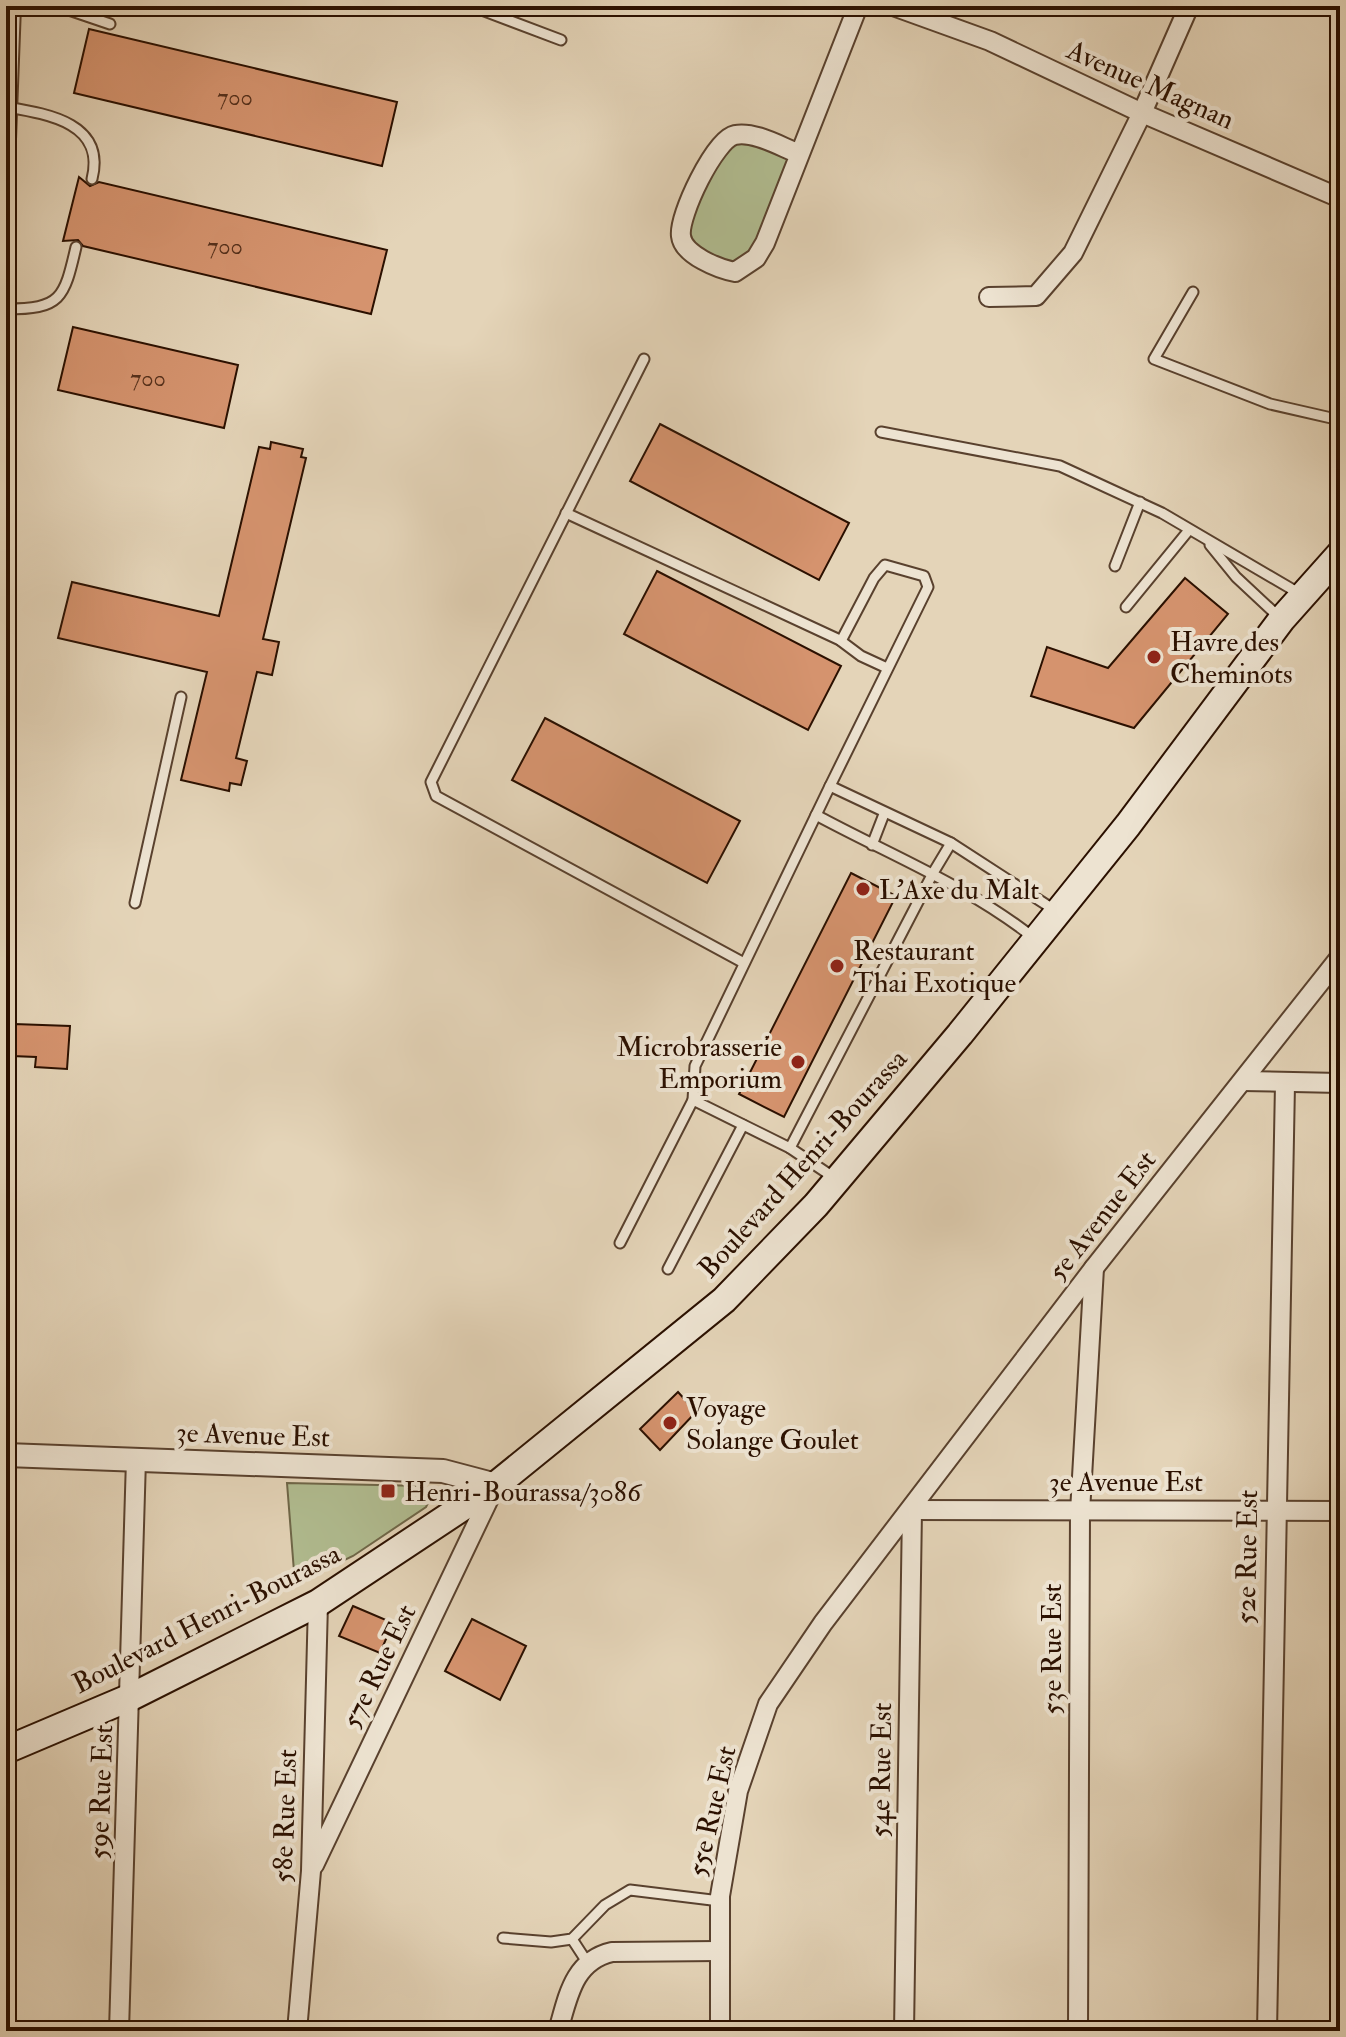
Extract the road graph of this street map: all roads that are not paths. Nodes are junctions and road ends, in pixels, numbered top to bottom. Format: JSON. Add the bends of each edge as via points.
{"nodes":[{"id":1,"x":11,"y":6,"type":"edge"},
{"id":2,"x":57,"y":6,"type":"edge"},
{"id":3,"x":471,"y":6,"type":"edge"},
{"id":4,"x":858,"y":6,"type":"edge"},
{"id":5,"x":893,"y":6,"type":"edge"},
{"id":6,"x":1189,"y":6,"type":"edge"},
{"id":7,"x":110,"y":24,"type":"dead end"},
{"id":8,"x":561,"y":40,"type":"dead end"},
{"id":9,"x":7,"y":107,"type":"edge"},
{"id":10,"x":1142,"y":113,"type":"junction"},
{"id":11,"x":6,"y":139,"type":"edge"},
{"id":12,"x":800,"y":154,"type":"junction"},
{"id":13,"x":1340,"y":176,"type":"edge"},
{"id":14,"x":92,"y":179,"type":"dead end"},
{"id":15,"x":1336,"y":196,"type":"edge"},
{"id":16,"x":76,"y":247,"type":"dead end"},
{"id":17,"x":1193,"y":292,"type":"dead end"},
{"id":18,"x":989,"y":297,"type":"dead end"},
{"id":19,"x":6,"y":309,"type":"edge"},
{"id":20,"x":644,"y":359,"type":"dead end"},
{"id":21,"x":1340,"y":420,"type":"edge"},
{"id":22,"x":881,"y":432,"type":"dead end"},
{"id":23,"x":1140,"y":502,"type":"junction"},
{"id":24,"x":566,"y":513,"type":"junction"},
{"id":25,"x":1189,"y":530,"type":"junction"},
{"id":26,"x":1208,"y":542,"type":"junction"},
{"id":27,"x":1340,"y":554,"type":"edge"},
{"id":28,"x":1115,"y":566,"type":"dead end"},
{"id":29,"x":1302,"y":595,"type":"junction"},
{"id":30,"x":1126,"y":607,"type":"dead end"},
{"id":31,"x":1282,"y":619,"type":"junction"},
{"id":32,"x":842,"y":641,"type":"junction"},
{"id":33,"x":887,"y":668,"type":"junction"},
{"id":34,"x":181,"y":697,"type":"dead end"},
{"id":35,"x":830,"y":786,"type":"junction"},
{"id":36,"x":884,"y":814,"type":"junction"},
{"id":37,"x":816,"y":815,"type":"junction"},
{"id":38,"x":951,"y":843,"type":"junction"},
{"id":39,"x":872,"y":845,"type":"junction"},
{"id":40,"x":933,"y":873,"type":"junction"},
{"id":41,"x":135,"y":903,"type":"dead end"},
{"id":42,"x":1059,"y":913,"type":"junction"},
{"id":43,"x":1037,"y":941,"type":"junction"},
{"id":44,"x":1340,"y":957,"type":"edge"},
{"id":45,"x":744,"y":963,"type":"junction"},
{"id":46,"x":1243,"y":1081,"type":"junction"},
{"id":47,"x":1340,"y":1083,"type":"edge"},
{"id":48,"x":1285,"y":1084,"type":"junction"},
{"id":49,"x":693,"y":1100,"type":"junction"},
{"id":50,"x":743,"y":1125,"type":"junction"},
{"id":51,"x":790,"y":1148,"type":"junction"},
{"id":52,"x":837,"y":1179,"type":"junction"},
{"id":53,"x":620,"y":1243,"type":"dead end"},
{"id":54,"x":1094,"y":1268,"type":"junction"},
{"id":55,"x":668,"y":1269,"type":"dead end"},
{"id":56,"x":6,"y":1455,"type":"edge"},
{"id":57,"x":136,"y":1459,"type":"junction"},
{"id":58,"x":496,"y":1485,"type":"junction"},
{"id":59,"x":912,"y":1510,"type":"junction"},
{"id":60,"x":1275,"y":1511,"type":"junction"},
{"id":61,"x":1340,"y":1511,"type":"edge"},
{"id":62,"x":1080,"y":1512,"type":"junction"},
{"id":63,"x":318,"y":1603,"type":"junction"},
{"id":64,"x":131,"y":1697,"type":"junction"},
{"id":65,"x":6,"y":1750,"type":"edge"},
{"id":66,"x":311,"y":1871,"type":"junction"},
{"id":67,"x":720,"y":1901,"type":"junction"},
{"id":68,"x":503,"y":1938,"type":"dead end"},
{"id":69,"x":572,"y":1939,"type":"junction"},
{"id":70,"x":718,"y":1951,"type":"junction"},
{"id":71,"x":587,"y":1962,"type":"junction"},
{"id":72,"x":119,"y":2031,"type":"edge"},
{"id":73,"x":297,"y":2031,"type":"edge"},
{"id":74,"x":558,"y":2031,"type":"edge"},
{"id":75,"x":720,"y":2031,"type":"edge"},
{"id":76,"x":904,"y":2031,"type":"edge"},
{"id":77,"x":1078,"y":2031,"type":"edge"},
{"id":78,"x":1267,"y":2031,"type":"edge"}],
"edges":[{"from":1,"to":9,"type":"street"},
{"from":2,"to":7,"type":"lane"},
{"from":3,"to":8,"type":"lane"},
{"from":4,"to":12,"type":"street"},
{"from":5,"to":10,"type":"street","name":"Avenue Magnan","via":[[990,41]]},
{"from":6,"to":10,"type":"street"},
{"from":9,"to":11,"type":"street"},
{"from":9,"to":14,"type":"lane","via":[[54,115],[75,126],[90,146],[96,165]]},
{"from":10,"to":15,"type":"street","name":"Avenue Magnan"},
{"from":10,"to":18,"type":"street","via":[[1073,253],[1036,296]]},
{"from":12,"to":12,"type":"street","via":[[749,135],[722,140],[682,224],[680,237],[686,247],[720,269],[735,272],[746,267],[765,243]]},
{"from":13,"to":15,"type":"street"},
{"from":16,"to":19,"type":"lane","via":[[59,296],[42,309]]},
{"from":17,"to":21,"type":"lane","via":[[1154,359],[1270,404]]},
{"from":20,"to":24,"type":"lane"},
{"from":22,"to":23,"type":"lane","via":[[1060,466]]},
{"from":23,"to":25,"type":"lane"},
{"from":23,"to":28,"type":"lane"},
{"from":24,"to":32,"type":"lane"},
{"from":24,"to":45,"type":"lane","via":[[431,782],[436,796]]},
{"from":25,"to":26,"type":"lane"},
{"from":25,"to":30,"type":"lane"},
{"from":26,"to":29,"type":"lane"},
{"from":26,"to":31,"type":"lane","via":[[1236,577]]},
{"from":27,"to":29,"type":"main road","name":"Boulevard Henri-Bourassa"},
{"from":29,"to":31,"type":"main road","name":"Boulevard Henri-Bourassa"},
{"from":31,"to":42,"type":"main road","name":"Boulevard Henri-Bourassa"},
{"from":32,"to":33,"type":"lane"},
{"from":32,"to":33,"type":"lane","via":[[885,565],[924,576],[928,587]]},
{"from":33,"to":35,"type":"lane"},
{"from":34,"to":41,"type":"lane"},
{"from":35,"to":36,"type":"lane"},
{"from":35,"to":37,"type":"lane"},
{"from":36,"to":38,"type":"lane"},
{"from":36,"to":39,"type":"lane"},
{"from":37,"to":39,"type":"lane"},
{"from":37,"to":45,"type":"lane"},
{"from":38,"to":40,"type":"lane"},
{"from":38,"to":42,"type":"lane"},
{"from":39,"to":40,"type":"lane"},
{"from":40,"to":43,"type":"lane"},
{"from":40,"to":51,"type":"lane"},
{"from":42,"to":43,"type":"main road","name":"Boulevard Henri-Bourassa"},
{"from":43,"to":52,"type":"main road","name":"Boulevard Henri-Bourassa"},
{"from":44,"to":46,"type":"street","name":"5e Avenue Est"},
{"from":45,"to":49,"type":"lane","via":[[695,1066]]},
{"from":46,"to":48,"type":"street"},
{"from":46,"to":54,"type":"street","name":"5e Avenue Est"},
{"from":47,"to":48,"type":"street"},
{"from":48,"to":60,"type":"street","name":"52e Rue Est"},
{"from":49,"to":50,"type":"lane"},
{"from":49,"to":53,"type":"lane"},
{"from":50,"to":51,"type":"lane"},
{"from":50,"to":55,"type":"lane"},
{"from":51,"to":52,"type":"lane"},
{"from":52,"to":58,"type":"main road","name":"Boulevard Henri-Bourassa","via":[[724,1300]]},
{"from":54,"to":59,"type":"street","name":"5e Avenue Est"},
{"from":54,"to":62,"type":"street","name":"53e Rue Est"},
{"from":56,"to":57,"type":"street","name":"3e Avenue Est"},
{"from":57,"to":58,"type":"street","name":"3e Avenue Est","via":[[443,1471]]},
{"from":57,"to":64,"type":"street","name":"59e Rue Est"},
{"from":58,"to":63,"type":"main road","name":"Boulevard Henri-Bourassa"},
{"from":58,"to":66,"type":"street","name":"57e Rue Est"},
{"from":59,"to":62,"type":"street","name":"3e Avenue Est"},
{"from":59,"to":67,"type":"street","name":"55e Rue Est","via":[[823,1623],[768,1704],[738,1791]]},
{"from":59,"to":76,"type":"street","name":"54e Rue Est"},
{"from":60,"to":61,"type":"street","name":"3e Avenue Est"},
{"from":60,"to":62,"type":"street","name":"3e Avenue Est"},
{"from":60,"to":78,"type":"street","name":"52e Rue Est"},
{"from":62,"to":77,"type":"street","name":"53e Rue Est"},
{"from":63,"to":64,"type":"main road","name":"Boulevard Henri-Bourassa"},
{"from":63,"to":66,"type":"street","name":"58e Rue Est"},
{"from":64,"to":65,"type":"main road","name":"Boulevard Henri-Bourassa"},
{"from":64,"to":72,"type":"street","name":"59e Rue Est"},
{"from":66,"to":73,"type":"street","name":"58e Rue Est"},
{"from":67,"to":69,"type":"lane","via":[[630,1890],[605,1905]]},
{"from":67,"to":70,"type":"street","name":"55e Rue Est"},
{"from":68,"to":69,"type":"lane"},
{"from":69,"to":71,"type":"lane"},
{"from":70,"to":71,"type":"street","via":[[612,1952]]},
{"from":70,"to":75,"type":"street","name":"55e Rue Est"},
{"from":71,"to":74,"type":"street","via":[[568,1994]]}]}
